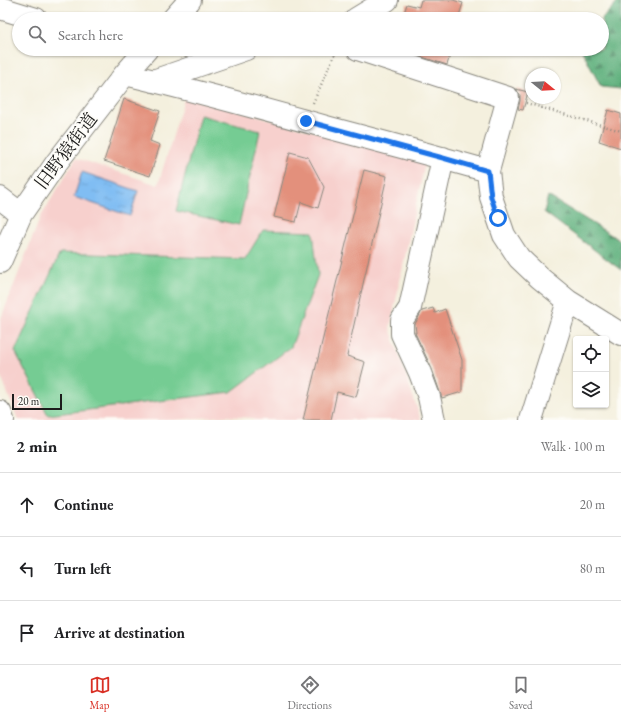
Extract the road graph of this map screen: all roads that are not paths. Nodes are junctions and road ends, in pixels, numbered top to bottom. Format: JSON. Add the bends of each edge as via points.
{"nodes":[{"id":1,"x":190,"y":0,"type":"edge"},
{"id":2,"x":387,"y":0,"type":"edge"},
{"id":3,"x":0,"y":8,"type":"edge"},
{"id":4,"x":13,"y":12,"type":"edge"},
{"id":5,"x":179,"y":12,"type":"edge"},
{"id":6,"x":367,"y":12,"type":"edge"},
{"id":7,"x":226,"y":56,"type":"edge"},
{"id":8,"x":379,"y":56,"type":"edge"},
{"id":9,"x":133,"y":58,"type":"edge"},
{"id":10,"x":153,"y":81,"type":"junction"},
{"id":11,"x":443,"y":158,"type":"junction"},
{"id":12,"x":488,"y":171,"type":"junction"},
{"id":13,"x":0,"y":198,"type":"edge"},
{"id":14,"x":21,"y":214,"type":"junction"},
{"id":15,"x":0,"y":262,"type":"edge"},
{"id":16,"x":568,"y":301,"type":"junction"},
{"id":17,"x":621,"y":334,"type":"edge"},
{"id":18,"x":0,"y":412,"type":"edge"},
{"id":19,"x":3,"y":420,"type":"edge"},
{"id":20,"x":434,"y":420,"type":"edge"},
{"id":21,"x":531,"y":420,"type":"edge"}],
"edges":[{"from":1,"to":5,"type":"street"},
{"from":2,"to":6,"type":"street"},
{"from":3,"to":4,"type":"street"},
{"from":7,"to":10,"type":"street"},
{"from":8,"to":12,"type":"street","via":[[508,98]]},
{"from":9,"to":10,"type":"street"},
{"from":9,"to":14,"type":"street","name":"旧野猿街道"},
{"from":10,"to":11,"type":"street"},
{"from":11,"to":12,"type":"street"},
{"from":11,"to":20,"type":"street","via":[[410,308],[402,320],[402,334],[420,373]]},
{"from":12,"to":16,"type":"street","via":[[491,197],[504,235],[518,258]]},
{"from":13,"to":14,"type":"street"},
{"from":14,"to":15,"type":"street","name":"旧野猿街道"},
{"from":16,"to":17,"type":"street"},
{"from":16,"to":21,"type":"street"},
{"from":18,"to":19,"type":"street"}]}
